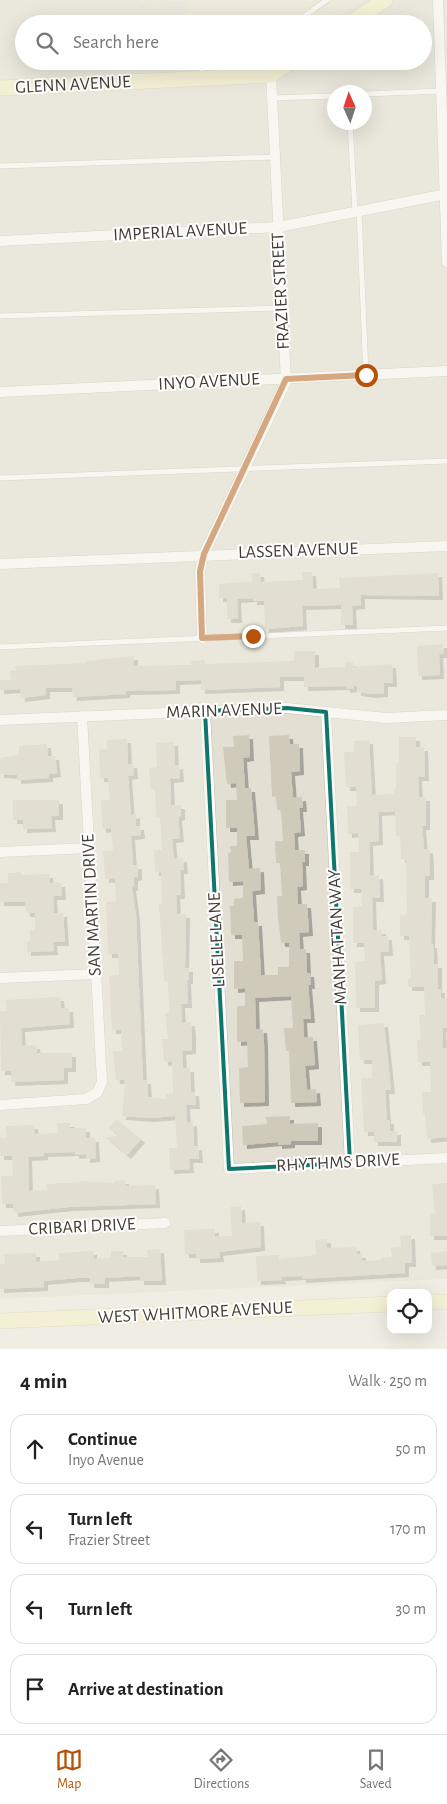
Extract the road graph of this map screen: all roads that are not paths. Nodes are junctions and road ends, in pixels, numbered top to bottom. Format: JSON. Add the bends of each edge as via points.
{"nodes":[{"id":1,"x":327,"y":0,"type":"edge"},
{"id":2,"x":385,"y":0,"type":"edge"},
{"id":3,"x":438,"y":0,"type":"edge"},
{"id":4,"x":306,"y":15,"type":"edge"},
{"id":5,"x":362,"y":15,"type":"edge"},
{"id":6,"x":202,"y":70,"type":"edge"},
{"id":7,"x":279,"y":70,"type":"edge"},
{"id":8,"x":270,"y":76,"type":"junction"},
{"id":9,"x":202,"y":79,"type":"junction"},
{"id":10,"x":444,"y":80,"type":"edge"},
{"id":11,"x":0,"y":88,"type":"edge"},
{"id":12,"x":441,"y":91,"type":"junction"},
{"id":13,"x":372,"y":94,"type":"edge"},
{"id":14,"x":327,"y":96,"type":"edge"},
{"id":15,"x":272,"y":98,"type":"junction"},
{"id":16,"x":351,"y":130,"type":"edge"},
{"id":17,"x":274,"y":157,"type":"junction"},
{"id":18,"x":0,"y":166,"type":"edge"},
{"id":19,"x":445,"y":194,"type":"edge"},
{"id":20,"x":357,"y":211,"type":"junction"},
{"id":21,"x":278,"y":227,"type":"junction"},
{"id":22,"x":0,"y":241,"type":"edge"},
{"id":23,"x":447,"y":262,"type":"edge"},
{"id":24,"x":282,"y":308,"type":"junction"},
{"id":25,"x":0,"y":316,"type":"edge"},
{"id":26,"x":447,"y":372,"type":"edge"},
{"id":27,"x":366,"y":375,"type":"junction"},
{"id":28,"x":286,"y":379,"type":"junction"},
{"id":29,"x":0,"y":392,"type":"edge"},
{"id":30,"x":447,"y":461,"type":"edge"},
{"id":31,"x":245,"y":469,"type":"junction"},
{"id":32,"x":0,"y":478,"type":"edge"},
{"id":33,"x":447,"y":546,"type":"edge"},
{"id":34,"x":204,"y":554,"type":"junction"},
{"id":35,"x":0,"y":564,"type":"edge"},
{"id":36,"x":447,"y":628,"type":"edge"},
{"id":37,"x":202,"y":638,"type":"junction"},
{"id":38,"x":0,"y":647,"type":"edge"},
{"id":39,"x":204,"y":711,"type":"junction"},
{"id":40,"x":326,"y":712,"type":"junction"},
{"id":41,"x":447,"y":714,"type":"edge"},
{"id":42,"x":82,"y":716,"type":"junction"},
{"id":43,"x":0,"y":720,"type":"edge"},
{"id":44,"x":89,"y":848,"type":"junction"},
{"id":45,"x":0,"y":852,"type":"edge"},
{"id":46,"x":96,"y":974,"type":"junction"},
{"id":47,"x":0,"y":978,"type":"edge"},
{"id":48,"x":0,"y":1105,"type":"edge"},
{"id":49,"x":447,"y":1158,"type":"edge"},
{"id":50,"x":350,"y":1163,"type":"junction"},
{"id":51,"x":229,"y":1169,"type":"joint"},
{"id":52,"x":165,"y":1223,"type":"dead end"},
{"id":53,"x":0,"y":1232,"type":"edge"},
{"id":54,"x":432,"y":1302,"type":"edge"},
{"id":55,"x":447,"y":1302,"type":"edge"},
{"id":56,"x":387,"y":1304,"type":"edge"},
{"id":57,"x":0,"y":1321,"type":"edge"}],
"edges":[{"from":1,"to":4,"type":"lane"},
{"from":2,"to":5,"type":"main road"},
{"from":3,"to":10,"type":"street"},
{"from":6,"to":9,"type":"lane"},
{"from":7,"to":8,"type":"main road"},
{"from":8,"to":9,"type":"main road","name":"GLENN AVENUE"},
{"from":8,"to":15,"type":"street","name":"FRAZIER STREET"},
{"from":9,"to":11,"type":"main road","name":"GLENN AVENUE"},
{"from":10,"to":12,"type":"street"},
{"from":12,"to":13,"type":"lane"},
{"from":12,"to":19,"type":"street"},
{"from":14,"to":15,"type":"lane"},
{"from":15,"to":17,"type":"street","name":"FRAZIER STREET"},
{"from":16,"to":20,"type":"lane"},
{"from":17,"to":18,"type":"lane"},
{"from":17,"to":21,"type":"street","name":"FRAZIER STREET"},
{"from":19,"to":20,"type":"street","name":"IMPERIAL AVENUE"},
{"from":19,"to":23,"type":"street"},
{"from":20,"to":21,"type":"street","name":"IMPERIAL AVENUE"},
{"from":20,"to":27,"type":"lane"},
{"from":21,"to":22,"type":"street","name":"IMPERIAL AVENUE"},
{"from":21,"to":24,"type":"street","name":"FRAZIER STREET"},
{"from":24,"to":25,"type":"lane"},
{"from":24,"to":28,"type":"street","name":"FRAZIER STREET"},
{"from":26,"to":27,"type":"street","name":"INYO AVENUE"},
{"from":27,"to":28,"type":"street","name":"INYO AVENUE"},
{"from":28,"to":29,"type":"street","name":"INYO AVENUE"},
{"from":28,"to":31,"type":"street","name":"FRAZIER STREET"},
{"from":30,"to":31,"type":"lane"},
{"from":31,"to":32,"type":"lane"},
{"from":31,"to":34,"type":"street","name":"FRAZIER STREET"},
{"from":33,"to":34,"type":"street","name":"LASSEN AVENUE"},
{"from":34,"to":35,"type":"street","name":"LASSEN AVENUE"},
{"from":34,"to":37,"type":"street","name":"FRAZIER STREET","via":[[200,571]]},
{"from":36,"to":37,"type":"lane"},
{"from":37,"to":38,"type":"lane"},
{"from":39,"to":40,"type":"street","name":"MARIN AVENUE","via":[[287,708]]},
{"from":39,"to":42,"type":"street","name":"MARIN AVENUE"},
{"from":39,"to":51,"type":"street","name":"LISELLE LANE"},
{"from":40,"to":41,"type":"street","name":"MARIN AVENUE","via":[[386,718]]},
{"from":40,"to":50,"type":"street","name":"MANHATTAN WAY"},
{"from":42,"to":43,"type":"street","name":"MARIN AVENUE"},
{"from":42,"to":44,"type":"street","name":"SAN MARTIN DRIVE"},
{"from":44,"to":45,"type":"street"},
{"from":44,"to":46,"type":"street","name":"SAN MARTIN DRIVE"},
{"from":46,"to":47,"type":"street"},
{"from":46,"to":48,"type":"street","name":"SAN MARTIN DRIVE","via":[[102,1082],[97,1093],[86,1099]]},
{"from":49,"to":50,"type":"street","name":"RHYTHMS DRIVE"},
{"from":50,"to":51,"type":"street","name":"RHYTHMS DRIVE"},
{"from":52,"to":53,"type":"street","name":"CRIBARI DRIVE"},
{"from":54,"to":55,"type":"main road"},
{"from":56,"to":57,"type":"main road","name":"WEST WHITMORE AVENUE"}]}
